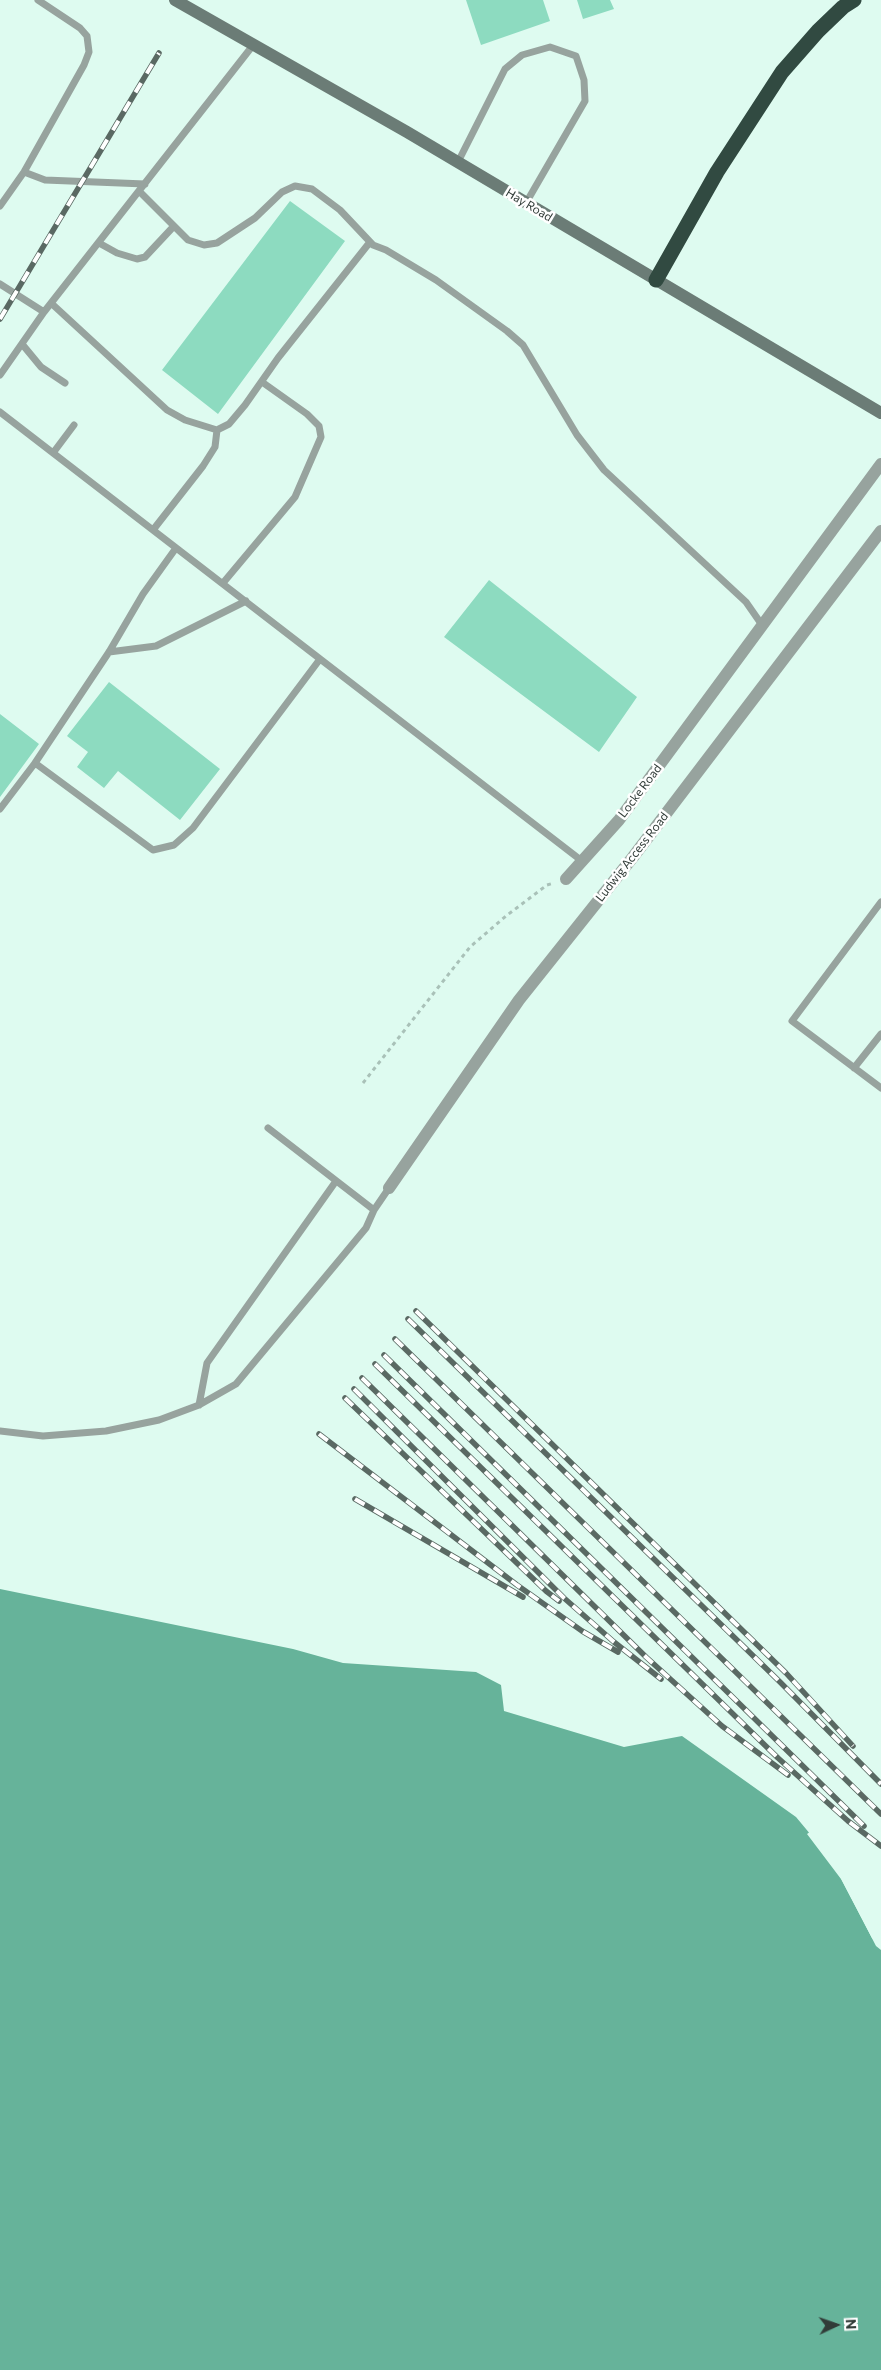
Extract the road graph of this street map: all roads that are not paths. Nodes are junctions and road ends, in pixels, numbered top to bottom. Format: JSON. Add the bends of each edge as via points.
{"nodes":[{"id":1,"x":38,"y":0,"type":"edge"},
{"id":2,"x":176,"y":0,"type":"edge"},
{"id":3,"x":854,"y":0,"type":"edge"},
{"id":4,"x":254,"y":44,"type":"junction"},
{"id":5,"x":458,"y":162,"type":"junction"},
{"id":6,"x":24,"y":172,"type":"junction"},
{"id":7,"x":144,"y":184,"type":"junction"},
{"id":8,"x":139,"y":191,"type":"junction"},
{"id":9,"x":526,"y":203,"type":"junction"},
{"id":10,"x":0,"y":206,"type":"edge"},
{"id":11,"x":174,"y":226,"type":"junction"},
{"id":12,"x":370,"y":242,"type":"junction"},
{"id":13,"x":98,"y":243,"type":"junction"},
{"id":14,"x":656,"y":280,"type":"junction"},
{"id":15,"x":0,"y":284,"type":"edge"},
{"id":16,"x":51,"y":303,"type":"junction"},
{"id":17,"x":44,"y":312,"type":"junction"},
{"id":18,"x":22,"y":344,"type":"junction"},
{"id":19,"x":0,"y":375,"type":"edge"},
{"id":20,"x":262,"y":382,"type":"junction"},
{"id":21,"x":65,"y":383,"type":"dead end"},
{"id":22,"x":0,"y":412,"type":"edge"},
{"id":23,"x":881,"y":413,"type":"edge"},
{"id":24,"x":74,"y":426,"type":"dead end"},
{"id":25,"x":217,"y":430,"type":"junction"},
{"id":26,"x":53,"y":453,"type":"junction"},
{"id":27,"x":881,"y":464,"type":"edge"},
{"id":28,"x":153,"y":530,"type":"junction"},
{"id":29,"x":881,"y":531,"type":"edge"},
{"id":30,"x":176,"y":548,"type":"junction"},
{"id":31,"x":222,"y":583,"type":"junction"},
{"id":32,"x":246,"y":601,"type":"junction"},
{"id":33,"x":762,"y":625,"type":"junction"},
{"id":34,"x":108,"y":652,"type":"junction"},
{"id":35,"x":320,"y":659,"type":"junction"},
{"id":36,"x":35,"y":763,"type":"junction"},
{"id":37,"x":0,"y":809,"type":"edge"},
{"id":38,"x":582,"y":861,"type":"junction"},
{"id":39,"x":566,"y":879,"type":"road end"},
{"id":40,"x":881,"y":902,"type":"edge"},
{"id":41,"x":881,"y":1034,"type":"edge"},
{"id":42,"x":854,"y":1068,"type":"junction"},
{"id":43,"x":881,"y":1088,"type":"edge"},
{"id":44,"x":268,"y":1128,"type":"dead end"},
{"id":45,"x":336,"y":1181,"type":"junction"},
{"id":46,"x":389,"y":1188,"type":"joint"},
{"id":47,"x":374,"y":1210,"type":"junction"},
{"id":48,"x":199,"y":1405,"type":"junction"},
{"id":49,"x":0,"y":1431,"type":"edge"}],
"edges":[{"from":1,"to":6,"type":"lane","via":[[80,28],[87,36],[89,52]]},
{"from":2,"to":4,"type":"main road","name":"Hay Road"},
{"from":3,"to":14,"type":"highway","via":[[818,31],[782,72],[717,172]]},
{"from":4,"to":5,"type":"main road","name":"Hay Road"},
{"from":4,"to":7,"type":"lane"},
{"from":5,"to":9,"type":"main road","name":"Hay Road"},
{"from":5,"to":9,"type":"lane","via":[[505,69],[522,56],[550,47],[576,56],[584,80],[585,101]]},
{"from":6,"to":7,"type":"lane","via":[[45,180]]},
{"from":6,"to":10,"type":"lane"},
{"from":7,"to":8,"type":"lane"},
{"from":8,"to":11,"type":"lane"},
{"from":8,"to":13,"type":"lane"},
{"from":9,"to":14,"type":"main road","name":"Hay Road"},
{"from":11,"to":12,"type":"lane","via":[[188,240],[204,245],[217,243],[255,218],[282,192],[295,186],[312,189],[340,210]]},
{"from":11,"to":13,"type":"lane","via":[[145,256],[137,259]]},
{"from":12,"to":20,"type":"lane"},
{"from":12,"to":33,"type":"lane","via":[[436,280],[523,345],[577,434],[604,470],[746,602]]},
{"from":13,"to":16,"type":"lane"},
{"from":14,"to":23,"type":"main road","name":"Hay Road"},
{"from":15,"to":17,"type":"lane"},
{"from":16,"to":17,"type":"lane"},
{"from":16,"to":25,"type":"lane","via":[[167,410],[185,420]]},
{"from":17,"to":18,"type":"lane"},
{"from":18,"to":19,"type":"lane"},
{"from":18,"to":21,"type":"lane","via":[[41,367]]},
{"from":20,"to":25,"type":"lane","via":[[229,424]]},
{"from":20,"to":31,"type":"lane","via":[[307,414],[319,426],[321,437],[295,497]]},
{"from":22,"to":26,"type":"lane"},
{"from":24,"to":26,"type":"lane"},
{"from":25,"to":28,"type":"lane","via":[[215,447],[204,466]]},
{"from":26,"to":28,"type":"lane"},
{"from":27,"to":33,"type":"street","name":"Locke Road"},
{"from":28,"to":30,"type":"lane"},
{"from":29,"to":46,"type":"street","name":"Ludwig Access Road","via":[[520,1000]]},
{"from":30,"to":31,"type":"lane"},
{"from":30,"to":34,"type":"lane"},
{"from":31,"to":32,"type":"lane"},
{"from":32,"to":34,"type":"lane","via":[[156,646]]},
{"from":32,"to":35,"type":"lane"},
{"from":33,"to":38,"type":"street","name":"Locke Road","via":[[619,820]]},
{"from":34,"to":36,"type":"lane"},
{"from":35,"to":36,"type":"lane","via":[[193,828],[174,845],[153,850]]},
{"from":35,"to":38,"type":"lane"},
{"from":36,"to":37,"type":"lane"},
{"from":38,"to":39,"type":"street","name":"Locke Road"},
{"from":40,"to":42,"type":"lane","via":[[792,1021]]},
{"from":41,"to":42,"type":"lane"},
{"from":42,"to":43,"type":"lane"},
{"from":44,"to":45,"type":"lane"},
{"from":45,"to":47,"type":"lane"},
{"from":45,"to":48,"type":"lane","via":[[207,1363]]},
{"from":46,"to":47,"type":"lane"},
{"from":47,"to":48,"type":"lane","via":[[366,1228],[236,1384]]},
{"from":48,"to":49,"type":"lane","via":[[159,1420],[106,1431],[43,1436]]}]}
